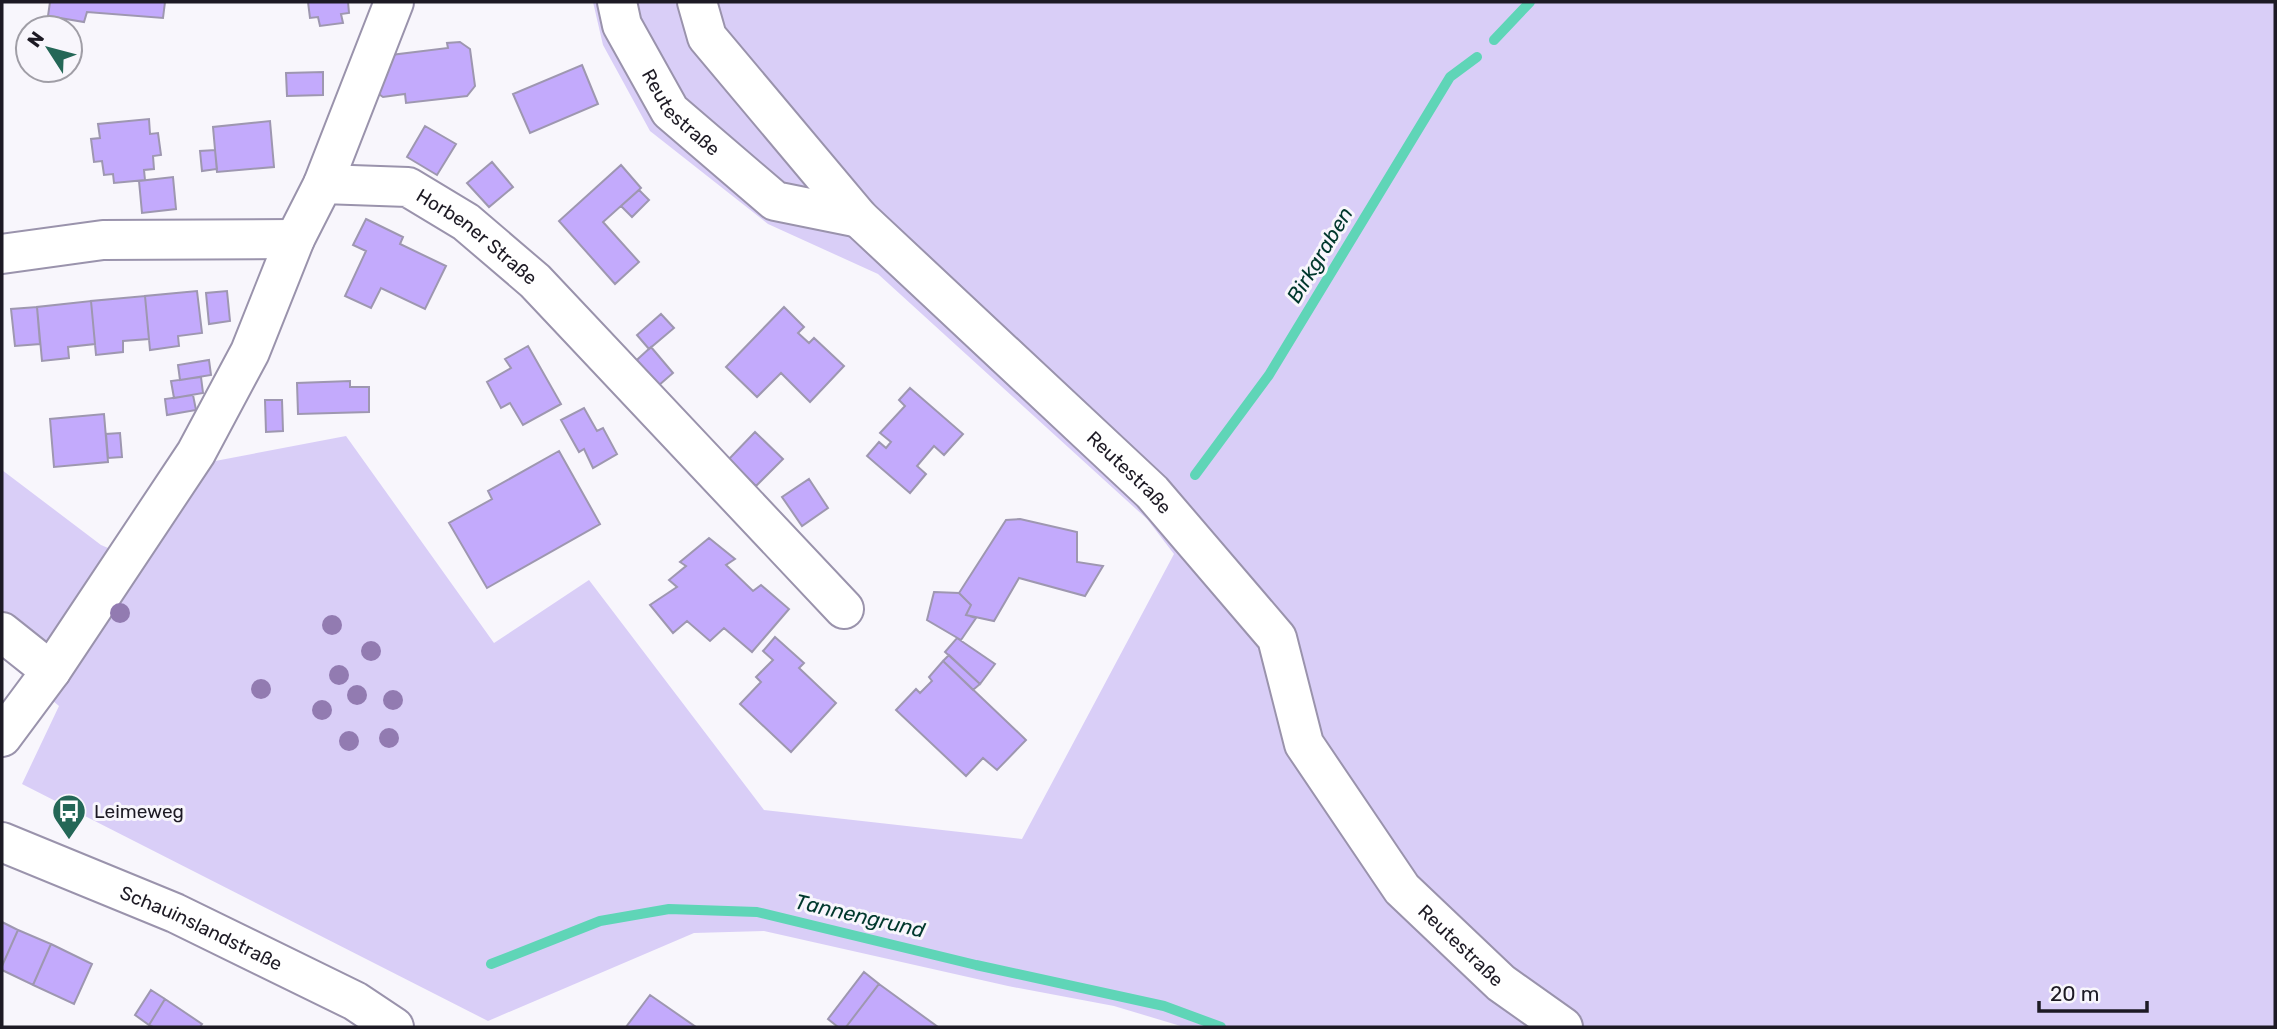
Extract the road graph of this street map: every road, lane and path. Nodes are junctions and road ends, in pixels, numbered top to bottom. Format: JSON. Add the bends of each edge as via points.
{"nodes":[{"id":1,"x":394,"y":2,"type":"edge"},
{"id":2,"x":617,"y":2,"type":"edge"},
{"id":3,"x":697,"y":2,"type":"edge"},
{"id":4,"x":323,"y":184,"type":"junction"},
{"id":5,"x":859,"y":218,"type":"junction"},
{"id":6,"x":295,"y":239,"type":"junction"},
{"id":7,"x":2,"y":254,"type":"edge"},
{"id":8,"x":844,"y":610,"type":"dead end"},
{"id":9,"x":2,"y":632,"type":"edge"},
{"id":10,"x":51,"y":671,"type":"junction"},
{"id":11,"x":2,"y":737,"type":"edge"},
{"id":12,"x":2,"y":842,"type":"edge"},
{"id":13,"x":394,"y":1027,"type":"edge"},
{"id":14,"x":1563,"y":1027,"type":"edge"}],
"edges":[{"from":1,"to":4,"type":"street"},
{"from":2,"to":5,"type":"street","name":"Reutestraße","via":[[622,25],[670,111],[775,201]]},
{"from":3,"to":5,"type":"street","via":[[707,37]]},
{"from":4,"to":6,"type":"street"},
{"from":4,"to":8,"type":"street","name":"Horbener Straße","via":[[408,187],[466,222],[535,281]]},
{"from":5,"to":14,"type":"street","name":"Reutestraße","via":[[1152,492],[1277,638],[1304,744],[1402,889],[1501,982]]},
{"from":6,"to":7,"type":"street","via":[[103,240]]},
{"from":6,"to":10,"type":"street","via":[[250,352],[196,453]]},
{"from":9,"to":10,"type":"street"},
{"from":10,"to":11,"type":"street"},
{"from":12,"to":13,"type":"street","name":"Schauinslandstraße","via":[[175,913],[355,1001]]}]}
